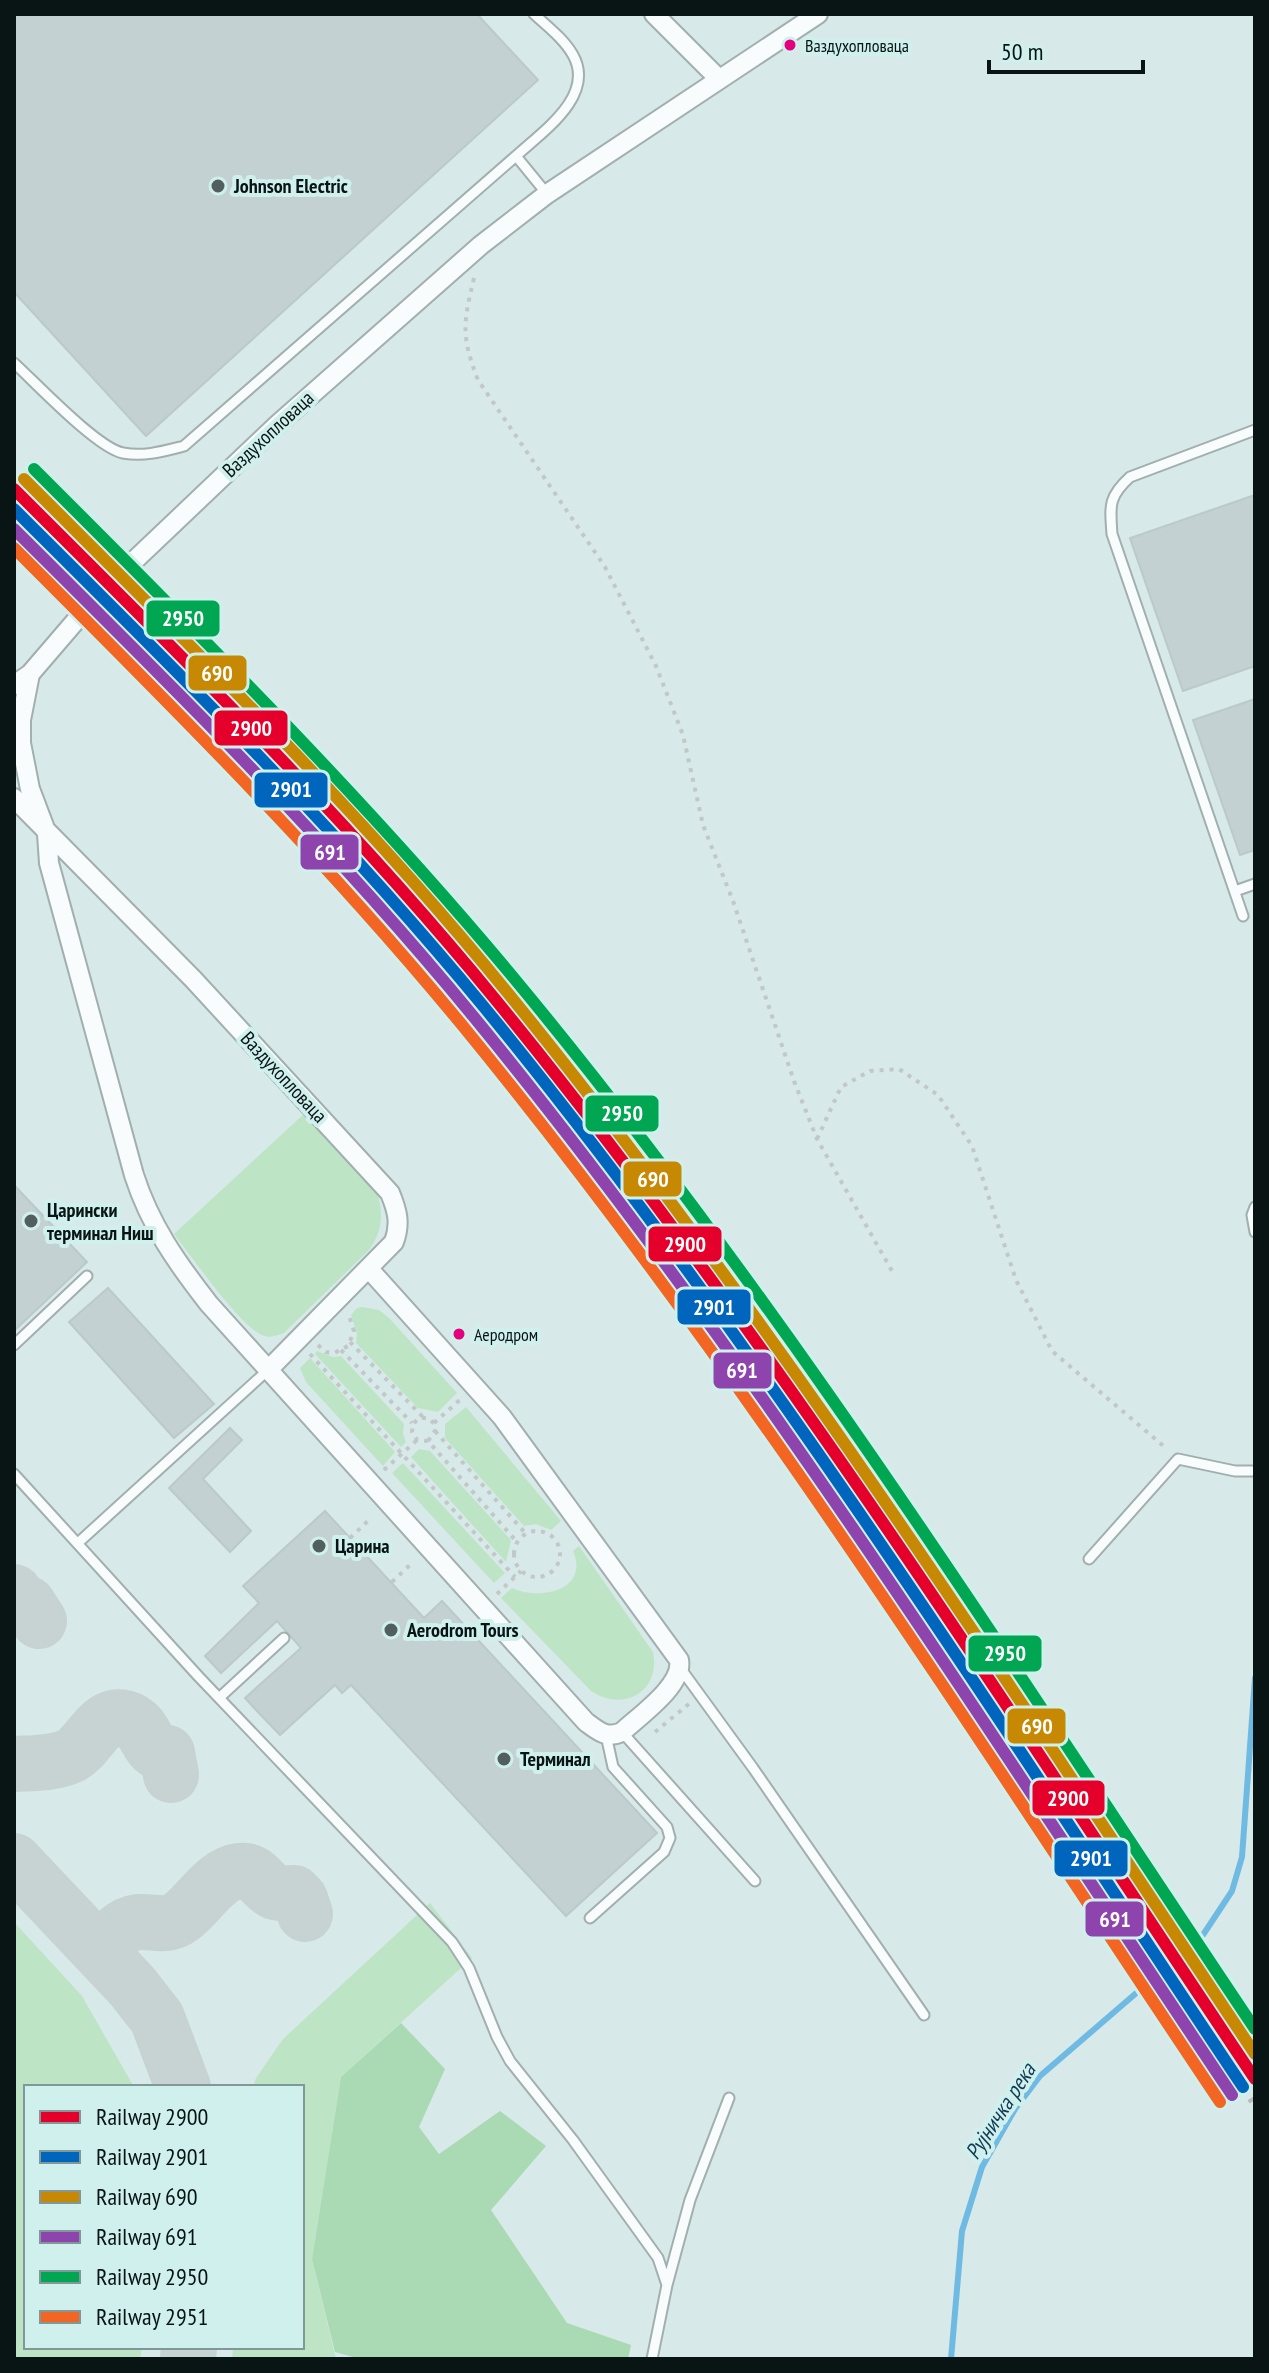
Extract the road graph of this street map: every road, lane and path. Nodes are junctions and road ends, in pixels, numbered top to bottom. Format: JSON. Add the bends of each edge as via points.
{"nodes":[{"id":1,"x":534,"y":14,"type":"edge"},
{"id":2,"x":654,"y":14,"type":"edge"},
{"id":3,"x":818,"y":14,"type":"edge"},
{"id":4,"x":719,"y":79,"type":"junction"},
{"id":5,"x":516,"y":156,"type":"junction"},
{"id":6,"x":547,"y":194,"type":"junction"},
{"id":7,"x":481,"y":245,"type":"junction"},
{"id":8,"x":14,"y":363,"type":"edge"},
{"id":9,"x":1255,"y":430,"type":"edge"},
{"id":10,"x":22,"y":680,"type":"edge"},
{"id":11,"x":14,"y":798,"type":"edge"},
{"id":12,"x":47,"y":834,"type":"junction"},
{"id":13,"x":1255,"y":884,"type":"edge"},
{"id":14,"x":1235,"y":891,"type":"junction"},
{"id":15,"x":1243,"y":916,"type":"dead end"},
{"id":16,"x":817,"y":1139,"type":"junction"},
{"id":17,"x":1255,"y":1207,"type":"edge"},
{"id":18,"x":1255,"y":1232,"type":"edge"},
{"id":19,"x":369,"y":1269,"type":"junction"},
{"id":20,"x":892,"y":1271,"type":"dead end"},
{"id":21,"x":87,"y":1276,"type":"dead end"},
{"id":22,"x":347,"y":1314,"type":"dead end"},
{"id":23,"x":350,"y":1342,"type":"junction"},
{"id":24,"x":317,"y":1343,"type":"dead end"},
{"id":25,"x":14,"y":1345,"type":"edge"},
{"id":26,"x":341,"y":1350,"type":"junction"},
{"id":27,"x":308,"y":1352,"type":"dead end"},
{"id":28,"x":268,"y":1370,"type":"junction"},
{"id":29,"x":465,"y":1395,"type":"dead end"},
{"id":30,"x":423,"y":1417,"type":"junction"},
{"id":31,"x":434,"y":1423,"type":"junction"},
{"id":32,"x":413,"y":1424,"type":"junction"},
{"id":33,"x":435,"y":1431,"type":"junction"},
{"id":34,"x":417,"y":1440,"type":"junction"},
{"id":35,"x":428,"y":1441,"type":"junction"},
{"id":36,"x":402,"y":1454,"type":"junction"},
{"id":37,"x":1178,"y":1459,"type":"junction"},
{"id":38,"x":1255,"y":1471,"type":"edge"},
{"id":39,"x":383,"y":1472,"type":"dead end"},
{"id":40,"x":14,"y":1474,"type":"edge"},
{"id":41,"x":371,"y":1518,"type":"dead end"},
{"id":42,"x":526,"y":1534,"type":"junction"},
{"id":43,"x":350,"y":1538,"type":"dead end"},
{"id":44,"x":79,"y":1542,"type":"junction"},
{"id":45,"x":517,"y":1542,"type":"junction"},
{"id":46,"x":1089,"y":1559,"type":"dead end"},
{"id":47,"x":412,"y":1563,"type":"dead end"},
{"id":48,"x":521,"y":1571,"type":"junction"},
{"id":49,"x":515,"y":1577,"type":"junction"},
{"id":50,"x":392,"y":1582,"type":"dead end"},
{"id":51,"x":495,"y":1595,"type":"dead end"},
{"id":52,"x":284,"y":1638,"type":"dead end"},
{"id":53,"x":681,"y":1669,"type":"junction"},
{"id":54,"x":682,"y":1692,"type":"dead end"},
{"id":55,"x":219,"y":1698,"type":"junction"},
{"id":56,"x":655,"y":1732,"type":"dead end"},
{"id":57,"x":614,"y":1734,"type":"junction"},
{"id":58,"x":755,"y":1881,"type":"dead end"},
{"id":59,"x":590,"y":1918,"type":"dead end"},
{"id":60,"x":924,"y":2015,"type":"dead end"},
{"id":61,"x":729,"y":2098,"type":"dead end"},
{"id":62,"x":667,"y":2285,"type":"junction"},
{"id":63,"x":652,"y":2359,"type":"edge"}],
"edges":[{"from":1,"to":5,"type":"lane","via":[[575,58],[577,91]]},
{"from":2,"to":4,"type":"street"},
{"from":3,"to":4,"type":"street","name":"Ваздухопловаца"},
{"from":4,"to":6,"type":"street","name":"Ваздухопловаца"},
{"from":5,"to":6,"type":"lane"},
{"from":5,"to":8,"type":"lane","via":[[184,446],[152,455],[120,453],[90,433]]},
{"from":6,"to":7,"type":"street","name":"Ваздухопловаца"},
{"from":7,"to":10,"type":"street","name":"Ваздухопловаца","via":[[297,406],[97,596]]},
{"from":7,"to":16,"type":"path","via":[[465,317],[465,348],[478,380],[605,567],[656,666],[683,735],[703,825]]},
{"from":9,"to":14,"type":"lane","via":[[1130,477],[1115,491],[1110,507],[1112,534]]},
{"from":10,"to":12,"type":"street","via":[[21,743]]},
{"from":11,"to":12,"type":"street","name":"Ваздухопловаца"},
{"from":12,"to":19,"type":"street","name":"Ваздухопловаца","via":[[193,979],[390,1193],[397,1211],[396,1235]]},
{"from":12,"to":28,"type":"street","via":[[49,863],[143,1201],[176,1262]]},
{"from":13,"to":14,"type":"lane"},
{"from":14,"to":15,"type":"lane"},
{"from":16,"to":20,"type":"path"},
{"from":16,"to":37,"type":"path","via":[[841,1087],[870,1071],[899,1069],[938,1095],[972,1146],[1016,1280],[1052,1351]]},
{"from":17,"to":18,"type":"lane"},
{"from":19,"to":28,"type":"street","name":"Ваздухопловаца"},
{"from":19,"to":53,"type":"street","via":[[502,1417],[666,1640]]},
{"from":21,"to":25,"type":"lane"},
{"from":22,"to":23,"type":"path","via":[[354,1331]]},
{"from":23,"to":26,"type":"path"},
{"from":23,"to":30,"type":"path"},
{"from":24,"to":26,"type":"path","via":[[326,1352]]},
{"from":26,"to":32,"type":"path"},
{"from":27,"to":36,"type":"path"},
{"from":28,"to":44,"type":"lane"},
{"from":28,"to":57,"type":"street","via":[[586,1722]]},
{"from":29,"to":31,"type":"path"},
{"from":30,"to":31,"type":"path"},
{"from":30,"to":32,"type":"path"},
{"from":31,"to":33,"type":"path"},
{"from":32,"to":34,"type":"path"},
{"from":33,"to":35,"type":"path"},
{"from":33,"to":42,"type":"path"},
{"from":34,"to":35,"type":"path"},
{"from":34,"to":36,"type":"path"},
{"from":35,"to":45,"type":"path"},
{"from":36,"to":39,"type":"path"},
{"from":36,"to":49,"type":"path"},
{"from":37,"to":38,"type":"lane"},
{"from":37,"to":46,"type":"lane"},
{"from":40,"to":44,"type":"lane"},
{"from":41,"to":43,"type":"path"},
{"from":42,"to":45,"type":"path"},
{"from":42,"to":48,"type":"path","via":[[541,1532],[554,1539],[559,1561],[543,1576]]},
{"from":44,"to":55,"type":"lane"},
{"from":45,"to":48,"type":"path","via":[[514,1557]]},
{"from":47,"to":50,"type":"path"},
{"from":48,"to":49,"type":"path"},
{"from":49,"to":51,"type":"path"},
{"from":52,"to":55,"type":"lane"},
{"from":53,"to":57,"type":"street","via":[[676,1681]]},
{"from":53,"to":60,"type":"lane"},
{"from":54,"to":56,"type":"path","via":[[691,1702]]},
{"from":55,"to":62,"type":"lane","via":[[452,1942],[510,2061],[658,2258]]},
{"from":57,"to":58,"type":"lane"},
{"from":57,"to":59,"type":"lane","via":[[613,1767],[667,1827],[670,1838],[664,1852]]},
{"from":61,"to":62,"type":"lane","via":[[690,2200]]},
{"from":62,"to":63,"type":"lane"}]}
